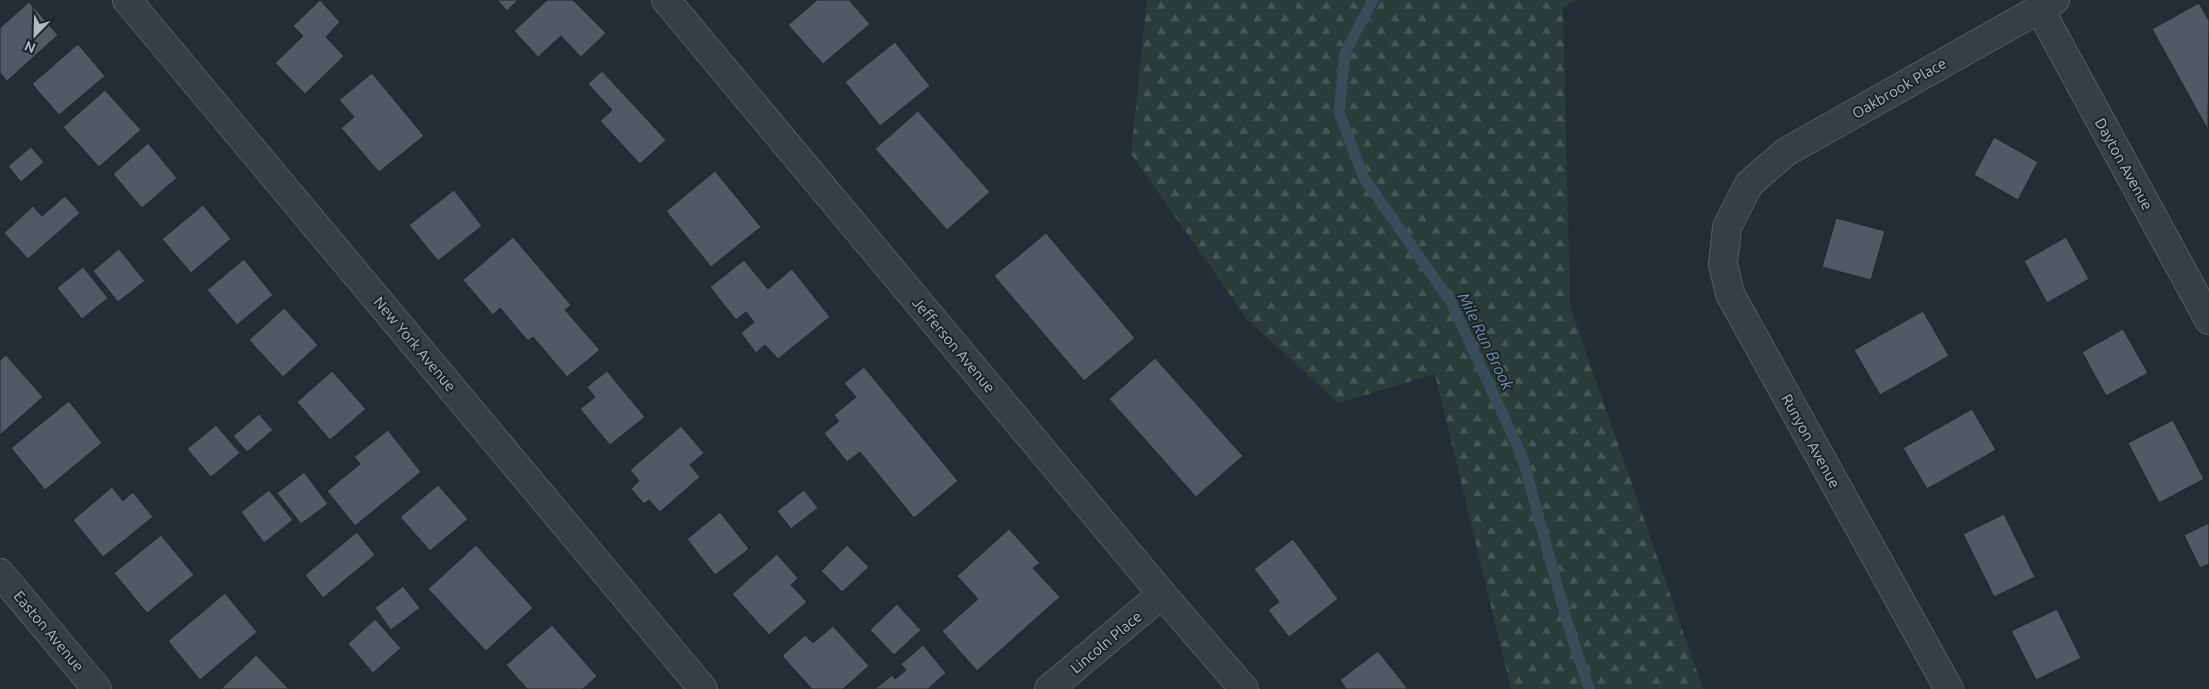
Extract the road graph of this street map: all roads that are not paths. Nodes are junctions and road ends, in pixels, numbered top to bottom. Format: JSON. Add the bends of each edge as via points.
{"nodes":[{"id":1,"x":127,"y":0,"type":"edge"},
{"id":2,"x":666,"y":0,"type":"edge"},
{"id":3,"x":2047,"y":4,"type":"edge"},
{"id":4,"x":1748,"y":184,"type":"joint"},
{"id":5,"x":2209,"y":320,"type":"edge"},
{"id":6,"x":0,"y":573,"type":"edge"},
{"id":7,"x":1162,"y":594,"type":"junction"},
{"id":8,"x":98,"y":689,"type":"edge"},
{"id":9,"x":703,"y":689,"type":"edge"},
{"id":10,"x":1049,"y":689,"type":"edge"},
{"id":11,"x":1244,"y":689,"type":"edge"},
{"id":12,"x":1949,"y":689,"type":"edge"}],
"edges":[{"from":1,"to":9,"type":"street","name":"New York Avenue"},
{"from":2,"to":7,"type":"street","name":"Jefferson Avenue"},
{"from":3,"to":4,"type":"street","name":"Oakbrook Place","via":[[1786,152]]},
{"from":3,"to":5,"type":"street","name":"Dayton Avenue"},
{"from":4,"to":12,"type":"street","name":"Runyon Avenue","via":[[1728,227],[1723,264],[1730,294]]},
{"from":6,"to":8,"type":"street","name":"Easton Avenue"},
{"from":7,"to":10,"type":"street","name":"Lincoln Place"},
{"from":7,"to":11,"type":"street","name":"Jefferson Avenue"}]}
